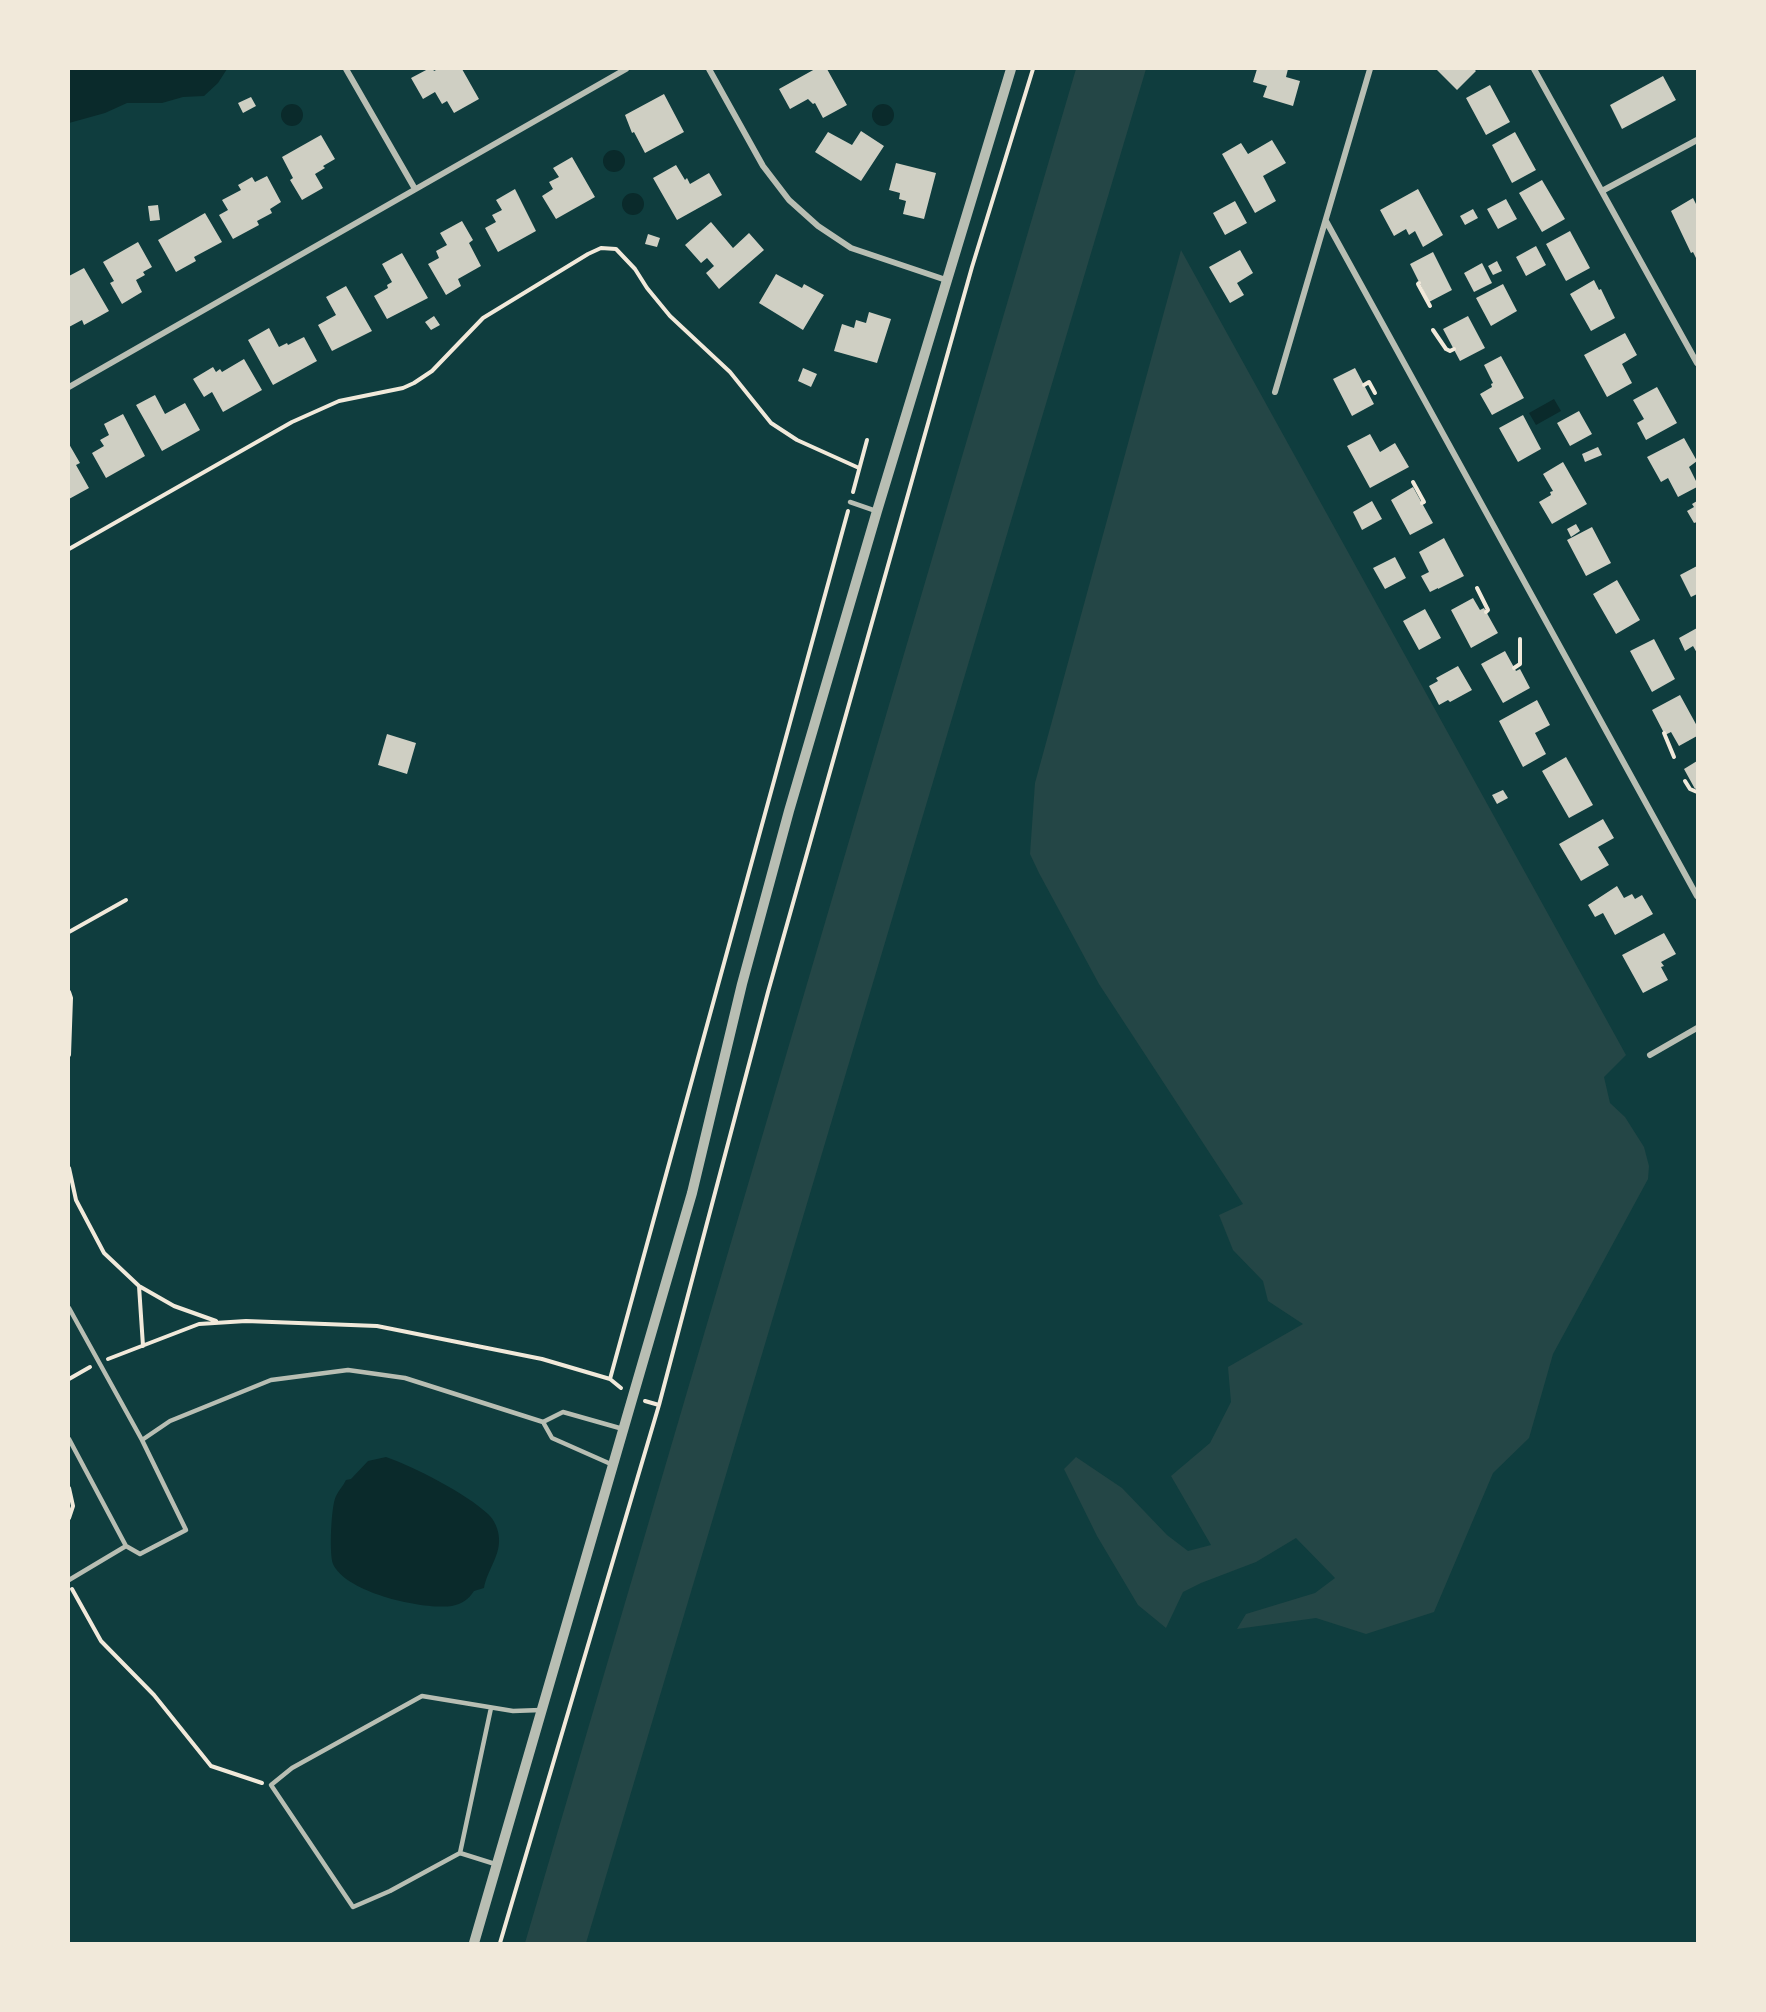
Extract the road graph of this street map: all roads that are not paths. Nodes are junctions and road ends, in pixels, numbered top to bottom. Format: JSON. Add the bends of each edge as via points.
{"nodes":[{"id":1,"x":346,"y":69,"type":"edge"},
{"id":2,"x":626,"y":69,"type":"edge"},
{"id":3,"x":709,"y":69,"type":"edge"},
{"id":4,"x":1011,"y":69,"type":"edge"},
{"id":5,"x":1370,"y":69,"type":"edge"},
{"id":6,"x":1534,"y":69,"type":"edge"},
{"id":7,"x":1697,"y":140,"type":"edge"},
{"id":8,"x":415,"y":189,"type":"junction"},
{"id":9,"x":1602,"y":191,"type":"junction"},
{"id":10,"x":1326,"y":221,"type":"junction"},
{"id":11,"x":946,"y":280,"type":"junction"},
{"id":12,"x":1697,"y":363,"type":"edge"},
{"id":13,"x":69,"y":387,"type":"edge"},
{"id":14,"x":1275,"y":392,"type":"dead end"},
{"id":15,"x":850,"y":502,"type":"road end"},
{"id":16,"x":877,"y":511,"type":"junction"},
{"id":17,"x":1697,"y":896,"type":"edge"},
{"id":18,"x":1697,"y":1028,"type":"edge"},
{"id":19,"x":1650,"y":1055,"type":"dead end"},
{"id":20,"x":69,"y":1308,"type":"edge"},
{"id":21,"x":543,"y":1422,"type":"junction"},
{"id":22,"x":624,"y":1430,"type":"junction"},
{"id":23,"x":69,"y":1439,"type":"edge"},
{"id":24,"x":142,"y":1440,"type":"junction"},
{"id":25,"x":614,"y":1466,"type":"junction"},
{"id":26,"x":126,"y":1546,"type":"junction"},
{"id":27,"x":69,"y":1581,"type":"edge"},
{"id":28,"x":491,"y":1708,"type":"junction"},
{"id":29,"x":542,"y":1710,"type":"junction"},
{"id":30,"x":460,"y":1853,"type":"junction"},
{"id":31,"x":498,"y":1864,"type":"junction"},
{"id":32,"x":474,"y":1943,"type":"edge"}],
"edges":[{"from":1,"to":8,"type":"street"},
{"from":2,"to":8,"type":"street"},
{"from":3,"to":11,"type":"street","via":[[763,166],[789,200],[818,226],[851,248]]},
{"from":4,"to":11,"type":"street"},
{"from":5,"to":10,"type":"street"},
{"from":6,"to":9,"type":"street"},
{"from":7,"to":9,"type":"street"},
{"from":8,"to":13,"type":"street"},
{"from":9,"to":12,"type":"street"},
{"from":10,"to":14,"type":"street"},
{"from":10,"to":17,"type":"street"},
{"from":11,"to":16,"type":"street"},
{"from":15,"to":16,"type":"lane"},
{"from":16,"to":22,"type":"street","via":[[765,897],[692,1193]]},
{"from":18,"to":19,"type":"street"},
{"from":20,"to":24,"type":"lane"},
{"from":21,"to":22,"type":"lane","via":[[563,1412]]},
{"from":21,"to":24,"type":"lane","via":[[405,1378],[348,1370],[271,1380],[170,1421]]},
{"from":21,"to":25,"type":"lane","via":[[552,1438]]},
{"from":22,"to":25,"type":"street"},
{"from":23,"to":26,"type":"lane"},
{"from":24,"to":26,"type":"lane","via":[[186,1530],[140,1554]]},
{"from":25,"to":29,"type":"street"},
{"from":26,"to":27,"type":"lane"},
{"from":28,"to":29,"type":"lane"},
{"from":28,"to":30,"type":"lane"},
{"from":28,"to":30,"type":"lane","via":[[422,1696],[292,1768],[271,1785],[353,1907]]},
{"from":29,"to":31,"type":"street"},
{"from":30,"to":31,"type":"lane"},
{"from":31,"to":32,"type":"street"}]}
